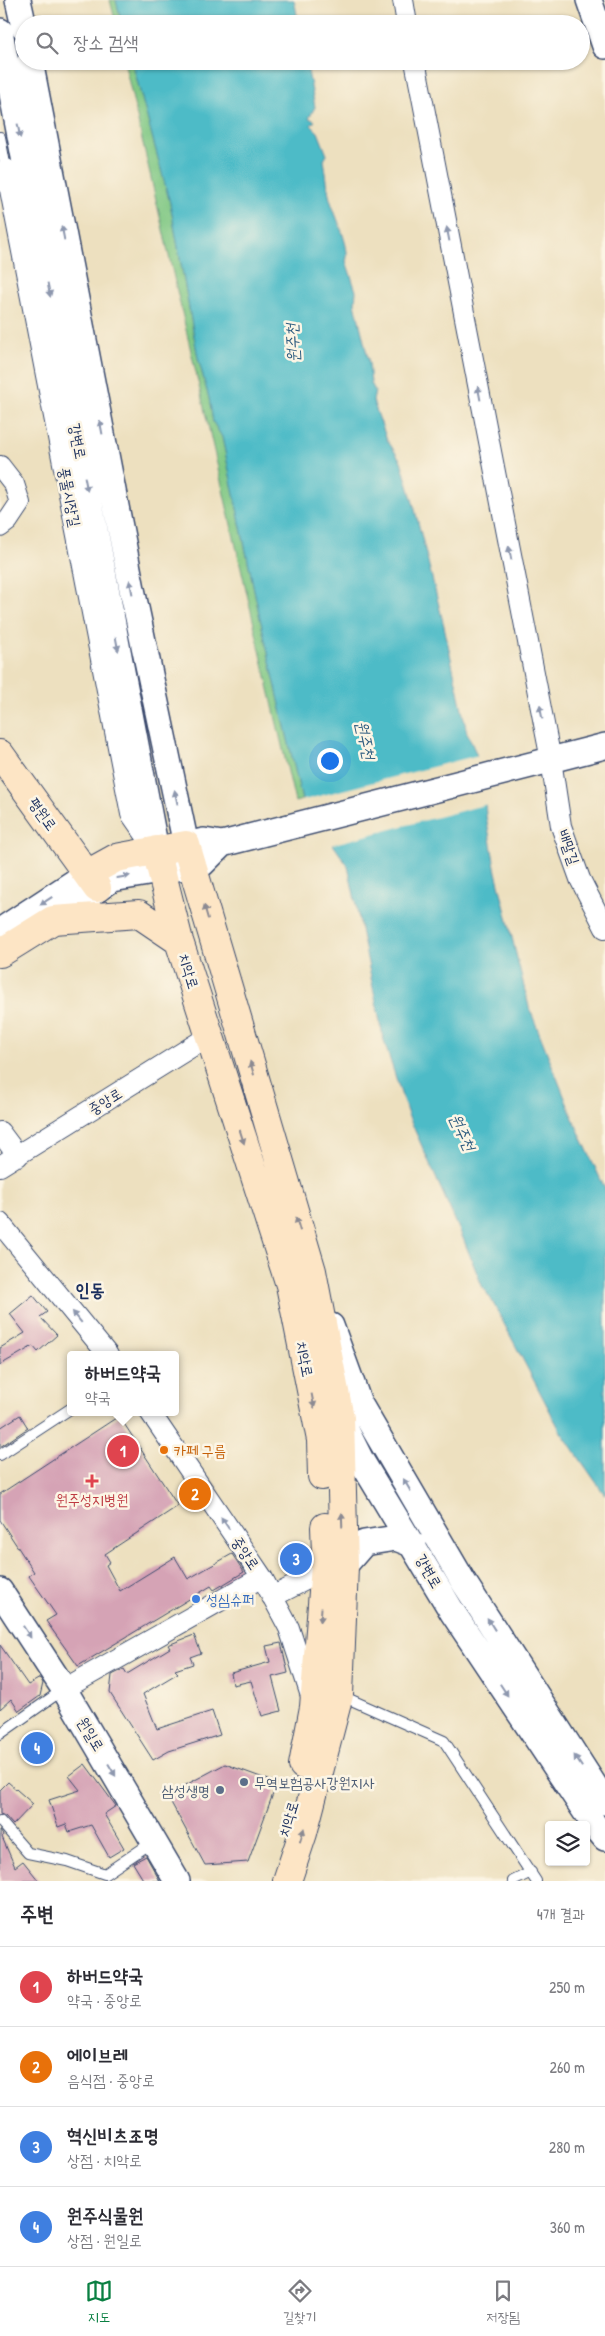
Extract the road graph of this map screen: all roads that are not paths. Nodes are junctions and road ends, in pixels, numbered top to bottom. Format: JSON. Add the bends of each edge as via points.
{"nodes":[{"id":1,"x":18,"y":0,"type":"edge"},
{"id":2,"x":403,"y":0,"type":"edge"},
{"id":3,"x":589,"y":0,"type":"edge"},
{"id":4,"x":21,"y":15,"type":"edge"},
{"id":5,"x":406,"y":15,"type":"edge"},
{"id":6,"x":0,"y":31,"type":"edge"},
{"id":7,"x":605,"y":46,"type":"edge"},
{"id":8,"x":32,"y":70,"type":"edge"},
{"id":9,"x":417,"y":70,"type":"edge"},
{"id":10,"x":0,"y":137,"type":"edge"},
{"id":11,"x":3,"y":171,"type":"edge"},
{"id":12,"x":0,"y":466,"type":"edge"},
{"id":13,"x":0,"y":527,"type":"edge"},
{"id":14,"x":605,"y":746,"type":"edge"},
{"id":15,"x":0,"y":754,"type":"edge"},
{"id":16,"x":542,"y":762,"type":"junction"},
{"id":17,"x":189,"y":855,"type":"junction"},
{"id":18,"x":159,"y":860,"type":"junction"},
{"id":19,"x":92,"y":881,"type":"junction"},
{"id":20,"x":53,"y":920,"type":"junction"},
{"id":21,"x":605,"y":928,"type":"edge"},
{"id":22,"x":0,"y":930,"type":"edge"},
{"id":23,"x":178,"y":941,"type":"junction"},
{"id":24,"x":0,"y":953,"type":"edge"},
{"id":25,"x":209,"y":1036,"type":"junction"},
{"id":26,"x":0,"y":1132,"type":"edge"},
{"id":27,"x":18,"y":1156,"type":"junction"},
{"id":28,"x":0,"y":1166,"type":"edge"},
{"id":29,"x":0,"y":1223,"type":"edge"},
{"id":30,"x":301,"y":1278,"type":"junction"},
{"id":31,"x":105,"y":1351,"type":"edge"},
{"id":32,"x":67,"y":1411,"type":"edge"},
{"id":33,"x":153,"y":1416,"type":"edge"},
{"id":34,"x":340,"y":1418,"type":"junction"},
{"id":35,"x":0,"y":1455,"type":"edge"},
{"id":36,"x":414,"y":1545,"type":"junction"},
{"id":37,"x":334,"y":1568,"type":"junction"},
{"id":38,"x":262,"y":1577,"type":"junction"},
{"id":39,"x":0,"y":1591,"type":"edge"},
{"id":40,"x":272,"y":1597,"type":"junction"},
{"id":41,"x":64,"y":1689,"type":"junction"},
{"id":42,"x":339,"y":1695,"type":"junction"},
{"id":43,"x":314,"y":1707,"type":"junction"},
{"id":44,"x":0,"y":1734,"type":"edge"},
{"id":45,"x":605,"y":1802,"type":"edge"},
{"id":46,"x":0,"y":1821,"type":"edge"},
{"id":47,"x":605,"y":1838,"type":"edge"},
{"id":48,"x":154,"y":1841,"type":"junction"},
{"id":49,"x":534,"y":1877,"type":"edge"},
{"id":50,"x":177,"y":1881,"type":"edge"},
{"id":51,"x":268,"y":1881,"type":"edge"},
{"id":52,"x":287,"y":1881,"type":"edge"},
{"id":53,"x":513,"y":1881,"type":"edge"}],
"edges":[{"from":1,"to":4,"type":"street"},
{"from":2,"to":5,"type":"street"},
{"from":3,"to":7,"type":"street"},
{"from":6,"to":18,"type":"street","name":"강변로","one_way":true},
{"from":17,"to":8,"type":"street","name":"강변로","one_way":true,"via":[[132,589]]},
{"from":16,"to":9,"type":"street","name":"배말길","one_way":true},
{"from":10,"to":11,"type":"lane","name":"풍물시장길"},
{"from":11,"to":18,"type":"street","name":"풍물시장길","via":[[132,814]]},
{"from":12,"to":13,"type":"street","via":[[14,484],[20,503]]},
{"from":14,"to":16,"type":"street"},
{"from":15,"to":19,"type":"main road","name":"평원로"},
{"from":16,"to":17,"type":"street","via":[[222,844],[202,864]]},
{"from":16,"to":21,"type":"street","name":"배말길","via":[[580,879]]},
{"from":17,"to":18,"type":"main road"},
{"from":30,"to":17,"type":"main road","name":"치악로","one_way":true},
{"from":18,"to":19,"type":"main road","via":[[116,858]]},
{"from":18,"to":23,"type":"main road","name":"치악로"},
{"from":19,"to":20,"type":"street"},
{"from":19,"to":22,"type":"street","one_way":true},
{"from":20,"to":23,"type":"main road","via":[[139,914]]},
{"from":20,"to":24,"type":"main road"},
{"from":23,"to":25,"type":"main road","name":"치악로"},
{"from":25,"to":27,"type":"street","name":"중앙로"},
{"from":25,"to":30,"type":"main road","name":"치악로","one_way":true},
{"from":26,"to":27,"type":"street"},
{"from":27,"to":28,"type":"street","name":"중앙로"},
{"from":31,"to":29,"type":"street","one_way":true},
{"from":30,"to":34,"type":"main road","name":"강변로"},
{"from":30,"to":37,"type":"main road","name":"치악로","one_way":true,"via":[[321,1440],[326,1553]]},
{"from":45,"to":30,"type":"street","name":"강변로","one_way":true,"via":[[463,1581],[359,1403]]},
{"from":32,"to":35,"type":"lane"},
{"from":38,"to":33,"type":"street","name":"중앙로","one_way":true},
{"from":34,"to":36,"type":"street","name":"강변로","via":[[362,1462]]},
{"from":37,"to":34,"type":"main road","name":"치악로","one_way":true},
{"from":36,"to":37,"type":"street","via":[[396,1538],[364,1543]]},
{"from":36,"to":47,"type":"street","name":"강변로","one_way":true,"via":[[453,1613]]},
{"from":37,"to":40,"type":"street"},
{"from":37,"to":42,"type":"main road","name":"치악로"},
{"from":37,"to":43,"type":"main road","name":"치악로","one_way":true},
{"from":38,"to":40,"type":"street","name":"중앙로"},
{"from":38,"to":41,"type":"street"},
{"from":39,"to":41,"type":"street","name":"원일로","one_way":true},
{"from":40,"to":43,"type":"street","name":"중앙로","via":[[289,1628]]},
{"from":41,"to":44,"type":"lane"},
{"from":41,"to":48,"type":"street","name":"원일로","one_way":true},
{"from":42,"to":49,"type":"lane","via":[[444,1741]]},
{"from":52,"to":42,"type":"main road","name":"치악로","one_way":true},
{"from":43,"to":51,"type":"main road","name":"치악로","via":[[304,1764]]},
{"from":46,"to":48,"type":"lane","via":[[28,1853],[68,1861],[104,1874]]},
{"from":48,"to":50,"type":"street","name":"원일로"},
{"from":49,"to":53,"type":"lane"}]}
